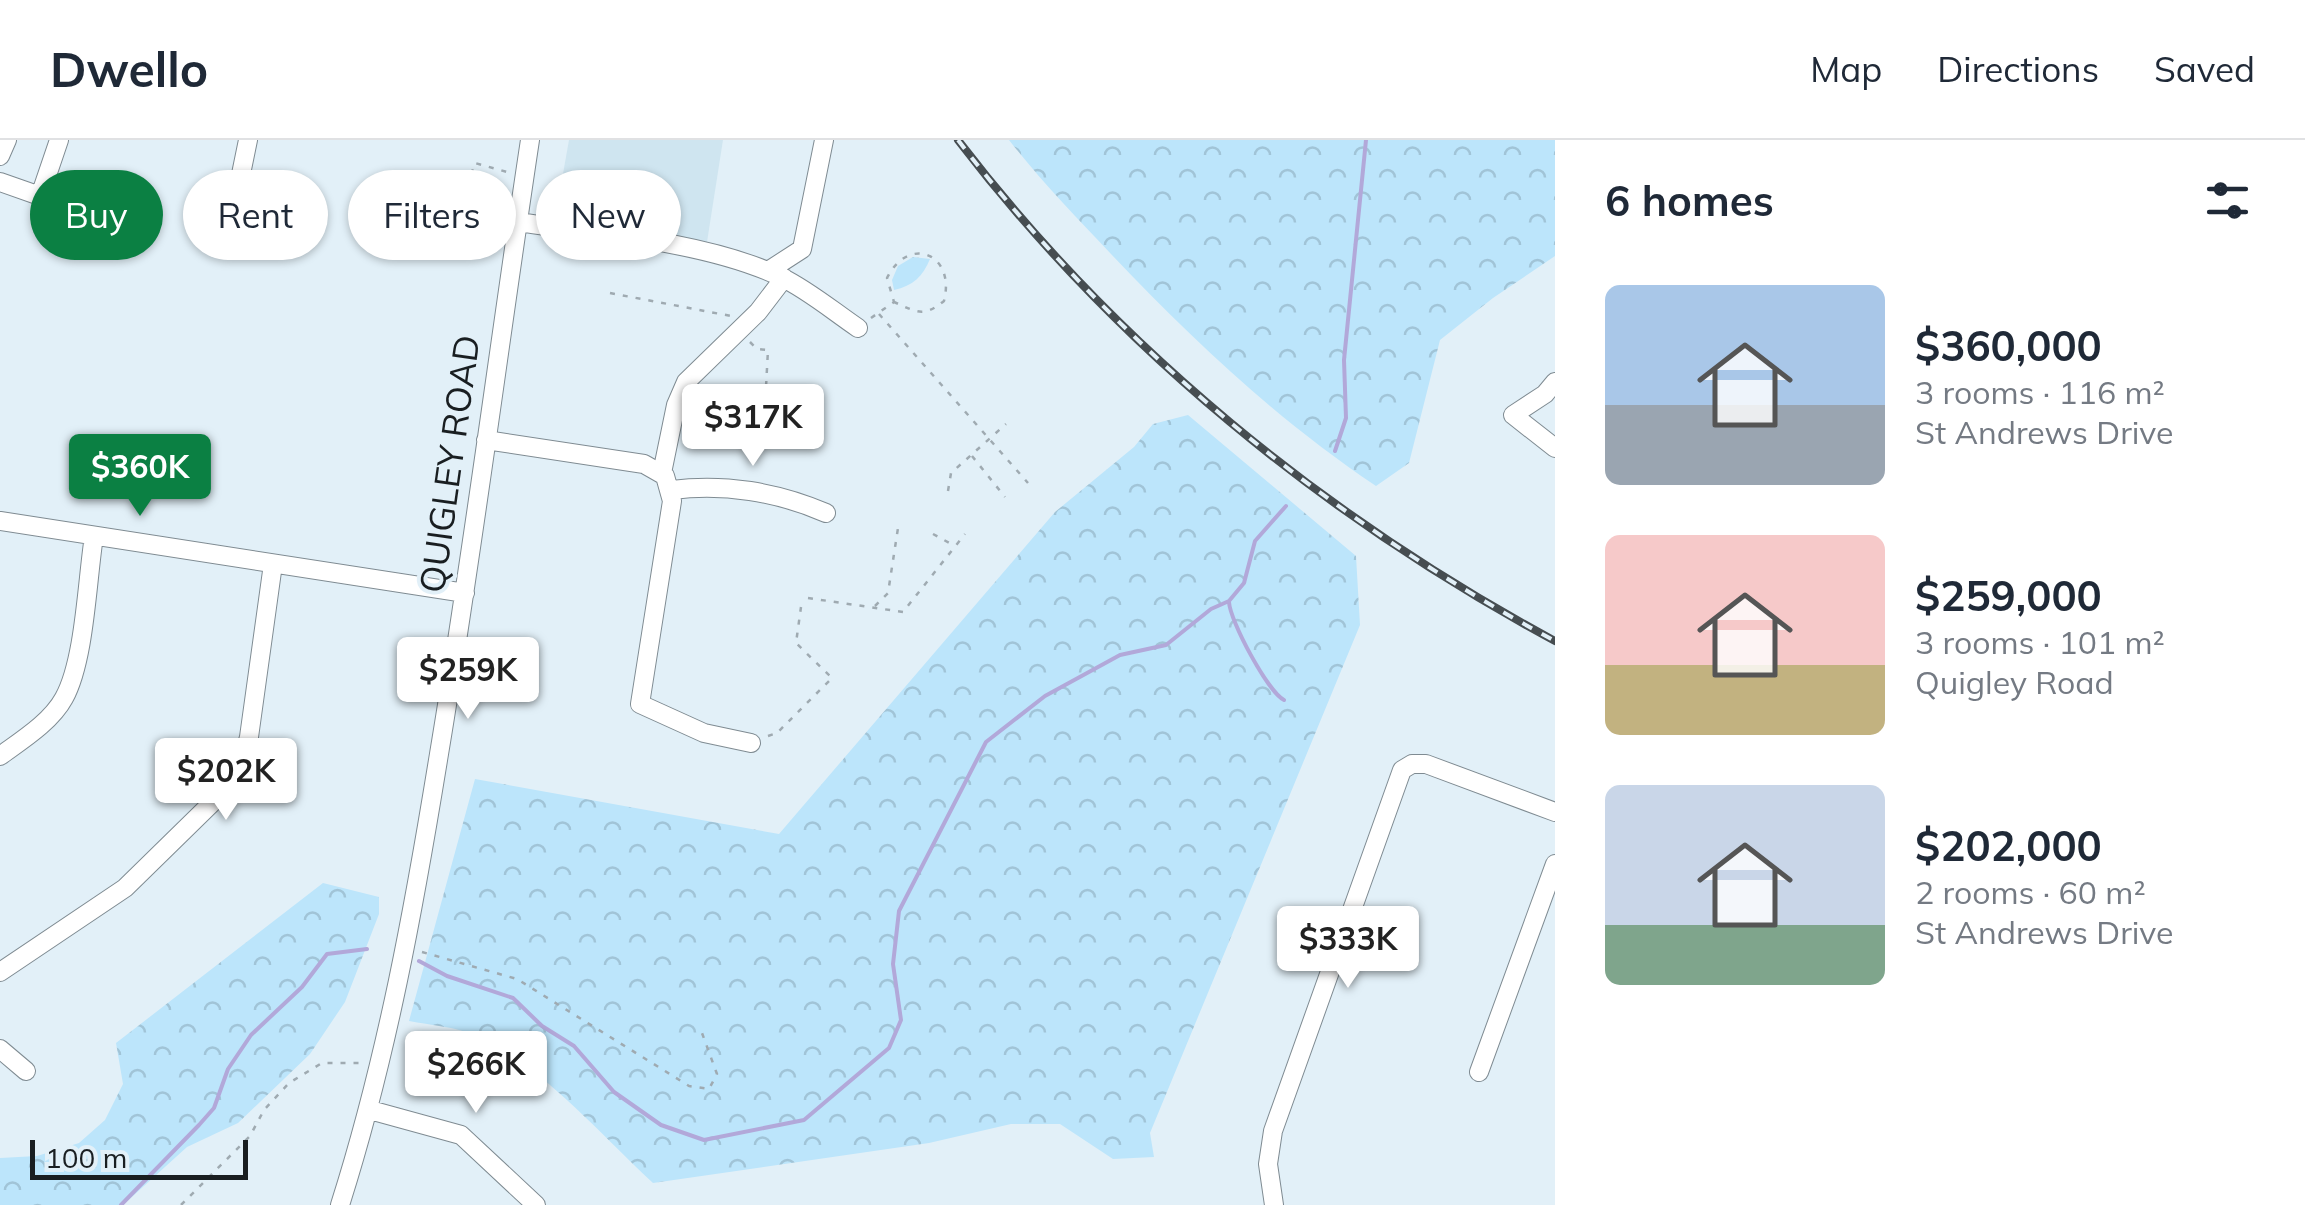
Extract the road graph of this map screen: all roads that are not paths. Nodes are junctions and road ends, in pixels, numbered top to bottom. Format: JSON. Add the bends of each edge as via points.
{"nodes":[{"id":1,"x":6,"y":140,"type":"edge"},
{"id":2,"x":59,"y":140,"type":"edge"},
{"id":3,"x":248,"y":140,"type":"edge"},
{"id":4,"x":530,"y":140,"type":"edge"},
{"id":5,"x":824,"y":140,"type":"edge"},
{"id":6,"x":0,"y":156,"type":"edge"},
{"id":7,"x":242,"y":170,"type":"edge"},
{"id":8,"x":0,"y":182,"type":"edge"},
{"id":9,"x":517,"y":222,"type":"junction"},
{"id":10,"x":776,"y":275,"type":"junction"},
{"id":11,"x":858,"y":328,"type":"road end"},
{"id":12,"x":1555,"y":382,"type":"edge"},
{"id":13,"x":486,"y":440,"type":"junction"},
{"id":14,"x":1555,"y":448,"type":"edge"},
{"id":15,"x":662,"y":473,"type":"junction"},
{"id":16,"x":672,"y":490,"type":"junction"},
{"id":17,"x":826,"y":512,"type":"dead end"},
{"id":18,"x":0,"y":521,"type":"edge"},
{"id":19,"x":94,"y":536,"type":"junction"},
{"id":20,"x":273,"y":564,"type":"junction"},
{"id":21,"x":466,"y":593,"type":"junction"},
{"id":22,"x":751,"y":742,"type":"road end"},
{"id":23,"x":0,"y":756,"type":"edge"},
{"id":24,"x":1555,"y":812,"type":"edge"},
{"id":25,"x":1555,"y":864,"type":"edge"},
{"id":26,"x":0,"y":972,"type":"edge"},
{"id":27,"x":0,"y":1048,"type":"edge"},
{"id":28,"x":26,"y":1071,"type":"dead end"},
{"id":29,"x":1480,"y":1072,"type":"dead end"},
{"id":30,"x":370,"y":1110,"type":"junction"},
{"id":31,"x":340,"y":1205,"type":"edge"},
{"id":32,"x":536,"y":1205,"type":"edge"},
{"id":33,"x":1274,"y":1205,"type":"edge"}],
"edges":[{"from":1,"to":6,"type":"street"},
{"from":2,"to":8,"type":"street","via":[[40,196]]},
{"from":3,"to":7,"type":"street"},
{"from":4,"to":9,"type":"street","name":"QUIGLEY ROAD"},
{"from":5,"to":10,"type":"street","via":[[802,250]]},
{"from":9,"to":10,"type":"street","via":[[633,238],[742,261]]},
{"from":9,"to":13,"type":"street","name":"QUIGLEY ROAD"},
{"from":10,"to":11,"type":"street"},
{"from":10,"to":15,"type":"street","via":[[746,334],[686,382]]},
{"from":12,"to":14,"type":"street","via":[[1512,415]]},
{"from":13,"to":15,"type":"street","via":[[644,464]]},
{"from":13,"to":21,"type":"street","name":"QUIGLEY ROAD"},
{"from":15,"to":16,"type":"street"},
{"from":16,"to":17,"type":"street","via":[[699,485],[781,496]]},
{"from":16,"to":22,"type":"street","via":[[640,704],[704,733]]},
{"from":18,"to":19,"type":"street"},
{"from":19,"to":20,"type":"street"},
{"from":19,"to":23,"type":"street","via":[[74,673],[63,699]]},
{"from":20,"to":21,"type":"street"},
{"from":20,"to":26,"type":"street","via":[[240,771],[125,888]]},
{"from":21,"to":30,"type":"street","name":"QUIGLEY ROAD","via":[[406,947]]},
{"from":24,"to":33,"type":"street","via":[[1426,764],[1402,770],[1273,1131],[1268,1164]]},
{"from":25,"to":29,"type":"street"},
{"from":27,"to":28,"type":"street"},
{"from":30,"to":31,"type":"street","name":"QUIGLEY ROAD"},
{"from":30,"to":32,"type":"street","via":[[461,1134]]}]}
